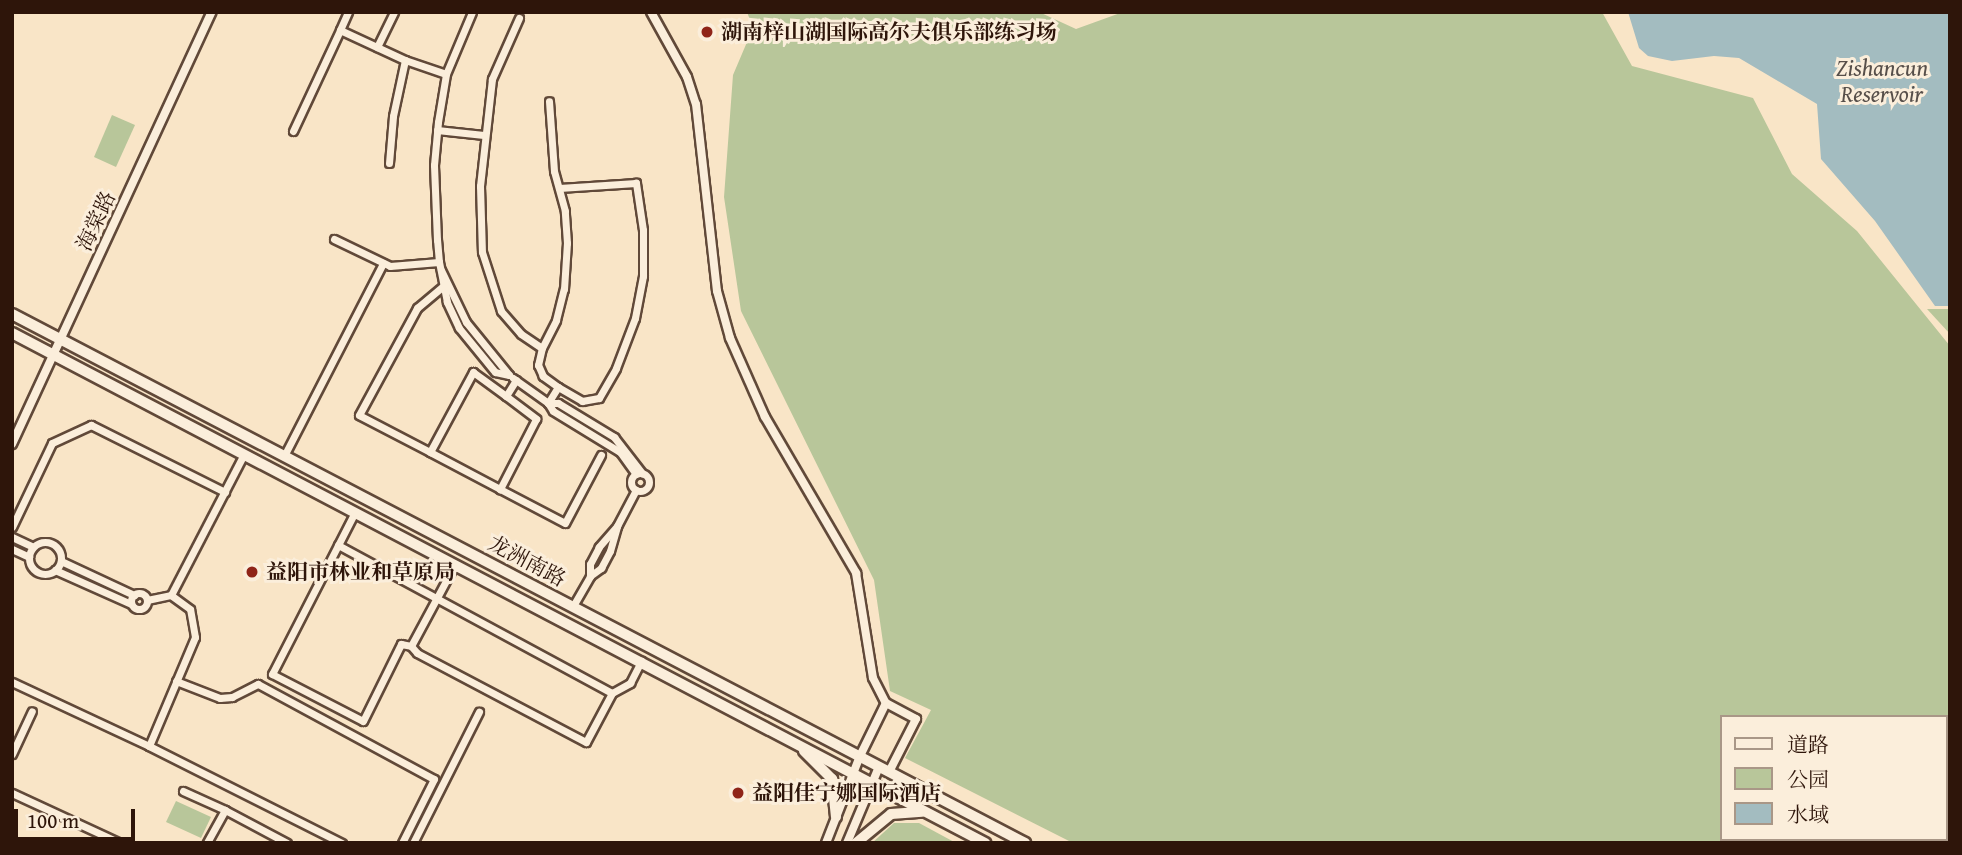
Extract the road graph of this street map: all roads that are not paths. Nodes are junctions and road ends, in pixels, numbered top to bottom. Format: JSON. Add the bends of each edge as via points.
{"nodes":[{"id":1,"x":212,"y":12,"type":"edge"},
{"id":2,"x":348,"y":12,"type":"edge"},
{"id":3,"x":394,"y":12,"type":"edge"},
{"id":4,"x":472,"y":12,"type":"edge"},
{"id":5,"x":651,"y":12,"type":"edge"},
{"id":6,"x":519,"y":18,"type":"dead end"},
{"id":7,"x":340,"y":30,"type":"junction"},
{"id":8,"x":377,"y":47,"type":"junction"},
{"id":9,"x":405,"y":60,"type":"junction"},
{"id":10,"x":446,"y":75,"type":"junction"},
{"id":11,"x":549,"y":101,"type":"dead end"},
{"id":12,"x":437,"y":130,"type":"junction"},
{"id":13,"x":293,"y":131,"type":"dead end"},
{"id":14,"x":484,"y":135,"type":"junction"},
{"id":15,"x":389,"y":163,"type":"dead end"},
{"id":16,"x":559,"y":188,"type":"junction"},
{"id":17,"x":334,"y":239,"type":"dead end"},
{"id":18,"x":383,"y":262,"type":"junction"},
{"id":19,"x":440,"y":266,"type":"junction"},
{"id":20,"x":443,"y":285,"type":"junction"},
{"id":21,"x":12,"y":314,"type":"edge"},
{"id":22,"x":12,"y":333,"type":"edge"},
{"id":23,"x":60,"y":339,"type":"junction"},
{"id":24,"x":542,"y":348,"type":"junction"},
{"id":25,"x":53,"y":354,"type":"junction"},
{"id":26,"x":513,"y":378,"type":"junction"},
{"id":27,"x":558,"y":387,"type":"junction"},
{"id":28,"x":506,"y":396,"type":"junction"},
{"id":29,"x":548,"y":402,"type":"junction"},
{"id":30,"x":12,"y":444,"type":"edge"},
{"id":31,"x":430,"y":452,"type":"junction"},
{"id":32,"x":244,"y":454,"type":"junction"},
{"id":33,"x":601,"y":455,"type":"dead end"},
{"id":34,"x":284,"y":456,"type":"junction"},
{"id":35,"x":639,"y":473,"type":"junction"},
{"id":36,"x":500,"y":488,"type":"junction"},
{"id":37,"x":636,"y":490,"type":"junction"},
{"id":38,"x":225,"y":492,"type":"junction"},
{"id":39,"x":355,"y":512,"type":"junction"},
{"id":40,"x":13,"y":529,"type":"edge"},
{"id":41,"x":12,"y":537,"type":"edge"},
{"id":42,"x":338,"y":544,"type":"junction"},
{"id":43,"x":33,"y":547,"type":"junction"},
{"id":44,"x":12,"y":550,"type":"edge"},
{"id":45,"x":29,"y":557,"type":"junction"},
{"id":46,"x":61,"y":561,"type":"junction"},
{"id":47,"x":455,"y":564,"type":"junction"},
{"id":48,"x":55,"y":570,"type":"junction"},
{"id":49,"x":134,"y":595,"type":"junction"},
{"id":50,"x":171,"y":595,"type":"junction"},
{"id":51,"x":436,"y":598,"type":"junction"},
{"id":52,"x":146,"y":600,"type":"junction"},
{"id":53,"x":131,"y":604,"type":"junction"},
{"id":54,"x":573,"y":606,"type":"junction"},
{"id":55,"x":411,"y":646,"type":"junction"},
{"id":56,"x":641,"y":661,"type":"junction"},
{"id":57,"x":176,"y":681,"type":"junction"},
{"id":58,"x":12,"y":682,"type":"edge"},
{"id":59,"x":612,"y":692,"type":"junction"},
{"id":60,"x":886,"y":703,"type":"junction"},
{"id":61,"x":32,"y":711,"type":"dead end"},
{"id":62,"x":479,"y":712,"type":"dead end"},
{"id":63,"x":788,"y":738,"type":"junction"},
{"id":64,"x":149,"y":746,"type":"junction"},
{"id":65,"x":12,"y":754,"type":"edge"},
{"id":66,"x":860,"y":756,"type":"junction"},
{"id":67,"x":884,"y":770,"type":"junction"},
{"id":68,"x":854,"y":772,"type":"junction"},
{"id":69,"x":872,"y":782,"type":"junction"},
{"id":70,"x":183,"y":791,"type":"dead end"},
{"id":71,"x":12,"y":793,"type":"edge"},
{"id":72,"x":225,"y":810,"type":"junction"},
{"id":73,"x":931,"y":814,"type":"junction"},
{"id":74,"x":836,"y":817,"type":"junction"},
{"id":75,"x":120,"y":843,"type":"edge"},
{"id":76,"x":207,"y":843,"type":"edge"},
{"id":77,"x":286,"y":843,"type":"edge"},
{"id":78,"x":342,"y":843,"type":"edge"},
{"id":79,"x":402,"y":843,"type":"edge"},
{"id":80,"x":413,"y":843,"type":"edge"},
{"id":81,"x":826,"y":843,"type":"edge"},
{"id":82,"x":847,"y":843,"type":"edge"},
{"id":83,"x":856,"y":843,"type":"edge"},
{"id":84,"x":985,"y":843,"type":"edge"},
{"id":85,"x":1025,"y":843,"type":"edge"}],
"edges":[{"from":1,"to":23,"type":"street","name":"海棠路"},
{"from":2,"to":7,"type":"street"},
{"from":3,"to":8,"type":"street"},
{"from":4,"to":10,"type":"street"},
{"from":5,"to":60,"type":"street","via":[[687,76],[696,104],[717,291],[730,338],[765,417],[856,573],[873,678]]},
{"from":6,"to":14,"type":"street","via":[[492,79]]},
{"from":7,"to":8,"type":"street"},
{"from":7,"to":13,"type":"street"},
{"from":8,"to":9,"type":"street"},
{"from":9,"to":10,"type":"street"},
{"from":9,"to":15,"type":"street"},
{"from":10,"to":12,"type":"street"},
{"from":11,"to":16,"type":"street"},
{"from":12,"to":14,"type":"street"},
{"from":12,"to":19,"type":"street","via":[[433,205]]},
{"from":14,"to":24,"type":"street","via":[[480,186],[489,280],[500,311]]},
{"from":16,"to":24,"type":"street","via":[[567,243],[564,289]]},
{"from":16,"to":27,"type":"street","via":[[636,183],[643,264],[635,318],[599,398],[582,401]]},
{"from":17,"to":18,"type":"street"},
{"from":18,"to":19,"type":"street","via":[[390,266]]},
{"from":18,"to":34,"type":"street"},
{"from":19,"to":20,"type":"street"},
{"from":19,"to":26,"type":"street","via":[[466,322]]},
{"from":20,"to":26,"type":"street","via":[[459,328],[475,352],[495,372]]},
{"from":20,"to":31,"type":"street","via":[[417,308],[359,415]]},
{"from":21,"to":23,"type":"main road","name":"龙洲南路"},
{"from":22,"to":25,"type":"main road","name":"龙洲南路"},
{"from":23,"to":25,"type":"street","name":"海棠路"},
{"from":23,"to":34,"type":"main road","name":"龙洲南路"},
{"from":24,"to":27,"type":"street","via":[[538,365],[543,376]]},
{"from":25,"to":30,"type":"street","name":"海棠路"},
{"from":25,"to":32,"type":"main road","name":"龙洲南路"},
{"from":26,"to":28,"type":"street"},
{"from":26,"to":29,"type":"street"},
{"from":27,"to":29,"type":"street"},
{"from":28,"to":31,"type":"street","via":[[473,372]]},
{"from":28,"to":36,"type":"street","via":[[536,419]]},
{"from":29,"to":35,"type":"street","via":[[558,403],[614,437]]},
{"from":31,"to":36,"type":"street"},
{"from":32,"to":38,"type":"street"},
{"from":32,"to":39,"type":"main road","name":"龙洲南路"},
{"from":33,"to":36,"type":"street","via":[[565,523]]},
{"from":34,"to":54,"type":"main road","name":"龙洲南路"},
{"from":35,"to":37,"type":"street","via":[[631,482]]},
{"from":35,"to":37,"type":"street","via":[[649,478],[649,484]]},
{"from":37,"to":54,"type":"street","via":[[617,526],[599,547]]},
{"from":38,"to":40,"type":"street","via":[[92,425],[52,443]]},
{"from":38,"to":50,"type":"street"},
{"from":39,"to":42,"type":"street"},
{"from":39,"to":47,"type":"main road","name":"龙洲南路"},
{"from":41,"to":43,"type":"street"},
{"from":42,"to":51,"type":"street"},
{"from":42,"to":55,"type":"street","via":[[272,674],[363,721],[401,644]]},
{"from":43,"to":45,"type":"street"},
{"from":43,"to":46,"type":"street","via":[[52,543]]},
{"from":44,"to":45,"type":"street"},
{"from":45,"to":48,"type":"street","via":[[32,567],[41,573]]},
{"from":46,"to":48,"type":"street"},
{"from":46,"to":49,"type":"street"},
{"from":47,"to":51,"type":"street"},
{"from":47,"to":56,"type":"main road","name":"龙洲南路"},
{"from":48,"to":53,"type":"street"},
{"from":49,"to":52,"type":"street","via":[[142,594]]},
{"from":49,"to":53,"type":"street"},
{"from":50,"to":52,"type":"street"},
{"from":50,"to":57,"type":"street","via":[[190,609],[195,622],[195,637]]},
{"from":51,"to":55,"type":"street"},
{"from":51,"to":59,"type":"street"},
{"from":52,"to":53,"type":"street","via":[[139,610]]},
{"from":54,"to":66,"type":"main road","name":"龙洲南路"},
{"from":55,"to":59,"type":"street","via":[[586,742]]},
{"from":56,"to":59,"type":"street","via":[[630,683]]},
{"from":56,"to":63,"type":"main road","name":"龙洲南路"},
{"from":57,"to":64,"type":"street"},
{"from":57,"to":79,"type":"street","via":[[220,698],[258,684],[435,779]]},
{"from":58,"to":64,"type":"street"},
{"from":60,"to":66,"type":"street"},
{"from":60,"to":67,"type":"street","via":[[916,719]]},
{"from":61,"to":65,"type":"street"},
{"from":62,"to":80,"type":"street"},
{"from":63,"to":68,"type":"main road","name":"龙洲南路"},
{"from":63,"to":74,"type":"main road","via":[[832,779]]},
{"from":64,"to":78,"type":"street"},
{"from":66,"to":67,"type":"main road","name":"龙洲南路"},
{"from":66,"to":68,"type":"street"},
{"from":67,"to":69,"type":"street"},
{"from":67,"to":85,"type":"main road","name":"龙洲南路"},
{"from":68,"to":69,"type":"main road","name":"龙洲南路"},
{"from":68,"to":74,"type":"street"},
{"from":69,"to":73,"type":"main road","name":"龙洲南路"},
{"from":69,"to":82,"type":"street"},
{"from":70,"to":72,"type":"street"},
{"from":71,"to":75,"type":"street"},
{"from":72,"to":76,"type":"street"},
{"from":72,"to":77,"type":"street"},
{"from":73,"to":83,"type":"main road","via":[[915,810],[891,814]]},
{"from":73,"to":84,"type":"main road","name":"龙洲南路"},
{"from":74,"to":81,"type":"street"}]}
